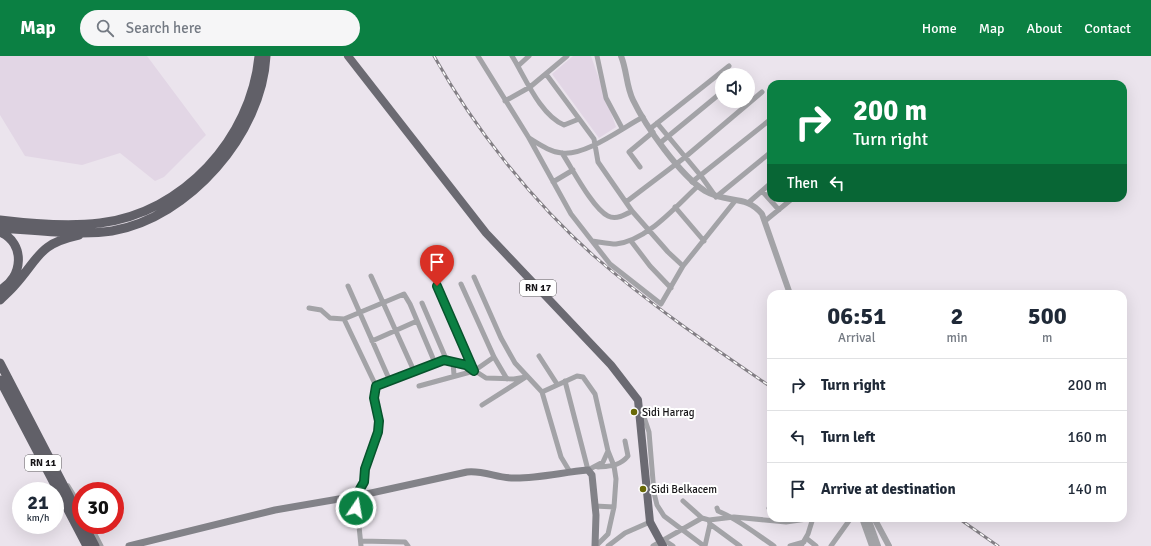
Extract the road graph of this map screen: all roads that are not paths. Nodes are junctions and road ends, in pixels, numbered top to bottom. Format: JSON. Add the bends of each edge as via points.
{"nodes":[{"id":1,"x":259,"y":56,"type":"edge"},
{"id":2,"x":266,"y":56,"type":"edge"},
{"id":3,"x":348,"y":56,"type":"edge"},
{"id":4,"x":478,"y":56,"type":"edge"},
{"id":5,"x":512,"y":56,"type":"edge"},
{"id":6,"x":529,"y":56,"type":"edge"},
{"id":7,"x":567,"y":56,"type":"edge"},
{"id":8,"x":597,"y":56,"type":"edge"},
{"id":9,"x":621,"y":56,"type":"edge"},
{"id":10,"x":518,"y":66,"type":"junction"},
{"id":11,"x":729,"y":66,"type":"dead end"},
{"id":12,"x":546,"y":74,"type":"junction"},
{"id":13,"x":530,"y":87,"type":"junction"},
{"id":14,"x":762,"y":92,"type":"dead end"},
{"id":15,"x":715,"y":98,"type":"edge"},
{"id":16,"x":505,"y":101,"type":"junction"},
{"id":17,"x":643,"y":117,"type":"junction"},
{"id":18,"x":579,"y":119,"type":"junction"},
{"id":19,"x":767,"y":122,"type":"edge"},
{"id":20,"x":657,"y":123,"type":"junction"},
{"id":21,"x":622,"y":128,"type":"junction"},
{"id":22,"x":652,"y":130,"type":"junction"},
{"id":23,"x":667,"y":137,"type":"junction"},
{"id":24,"x":529,"y":138,"type":"junction"},
{"id":25,"x":660,"y":143,"type":"junction"},
{"id":26,"x":596,"y":144,"type":"junction"},
{"id":27,"x":562,"y":153,"type":"junction"},
{"id":28,"x":767,"y":155,"type":"edge"},
{"id":29,"x":684,"y":158,"type":"junction"},
{"id":30,"x":676,"y":163,"type":"junction"},
{"id":31,"x":640,"y":167,"type":"dead end"},
{"id":32,"x":573,"y":170,"type":"junction"},
{"id":33,"x":701,"y":176,"type":"junction"},
{"id":34,"x":553,"y":182,"type":"junction"},
{"id":35,"x":695,"y":184,"type":"junction"},
{"id":36,"x":767,"y":187,"type":"edge"},
{"id":37,"x":762,"y":191,"type":"junction"},
{"id":38,"x":767,"y":197,"type":"edge"},
{"id":39,"x":716,"y":198,"type":"junction"},
{"id":40,"x":735,"y":201,"type":"junction"},
{"id":41,"x":626,"y":202,"type":"junction"},
{"id":42,"x":772,"y":202,"type":"edge"},
{"id":43,"x":788,"y":202,"type":"edge"},
{"id":44,"x":748,"y":203,"type":"junction"},
{"id":45,"x":675,"y":207,"type":"junction"},
{"id":46,"x":779,"y":210,"type":"junction"},
{"id":47,"x":632,"y":211,"type":"junction"},
{"id":48,"x":0,"y":216,"type":"edge"},
{"id":49,"x":0,"y":220,"type":"edge"},
{"id":50,"x":765,"y":221,"type":"junction"},
{"id":51,"x":17,"y":222,"type":"junction"},
{"id":52,"x":0,"y":228,"type":"edge"},
{"id":53,"x":648,"y":231,"type":"junction"},
{"id":54,"x":0,"y":232,"type":"edge"},
{"id":55,"x":92,"y":232,"type":"junction"},
{"id":56,"x":592,"y":241,"type":"junction"},
{"id":57,"x":631,"y":241,"type":"junction"},
{"id":58,"x":704,"y":241,"type":"junction"},
{"id":59,"x":683,"y":266,"type":"junction"},
{"id":60,"x":371,"y":276,"type":"dead end"},
{"id":61,"x":474,"y":277,"type":"dead end"},
{"id":62,"x":461,"y":284,"type":"dead end"},
{"id":63,"x":348,"y":286,"type":"dead end"},
{"id":64,"x":437,"y":286,"type":"dead end"},
{"id":65,"x":671,"y":288,"type":"junction"},
{"id":66,"x":0,"y":290,"type":"edge"},
{"id":67,"x":789,"y":290,"type":"edge"},
{"id":68,"x":0,"y":300,"type":"edge"},
{"id":69,"x":383,"y":302,"type":"junction"},
{"id":70,"x":422,"y":303,"type":"dead end"},
{"id":71,"x":309,"y":308,"type":"dead end"},
{"id":72,"x":360,"y":312,"type":"junction"},
{"id":73,"x":344,"y":319,"type":"junction"},
{"id":74,"x":418,"y":321,"type":"junction"},
{"id":75,"x":396,"y":331,"type":"junction"},
{"id":76,"x":372,"y":341,"type":"junction"},
{"id":77,"x":539,"y":356,"type":"dead end"},
{"id":78,"x":494,"y":358,"type":"junction"},
{"id":79,"x":450,"y":361,"type":"junction"},
{"id":80,"x":0,"y":363,"type":"edge"},
{"id":81,"x":435,"y":363,"type":"junction"},
{"id":82,"x":414,"y":371,"type":"junction"},
{"id":83,"x":474,"y":371,"type":"junction"},
{"id":84,"x":454,"y":376,"type":"junction"},
{"id":85,"x":526,"y":377,"type":"junction"},
{"id":86,"x":507,"y":379,"type":"junction"},
{"id":87,"x":0,"y":380,"type":"edge"},
{"id":88,"x":390,"y":381,"type":"junction"},
{"id":89,"x":565,"y":382,"type":"junction"},
{"id":90,"x":558,"y":384,"type":"junction"},
{"id":91,"x":376,"y":386,"type":"junction"},
{"id":92,"x":419,"y":386,"type":"dead end"},
{"id":93,"x":542,"y":392,"type":"junction"},
{"id":94,"x":638,"y":400,"type":"junction"},
{"id":95,"x":482,"y":405,"type":"dead end"},
{"id":96,"x":625,"y":441,"type":"dead end"},
{"id":97,"x":608,"y":451,"type":"junction"},
{"id":98,"x":614,"y":466,"type":"junction"},
{"id":99,"x":591,"y":468,"type":"junction"},
{"id":100,"x":570,"y":472,"type":"junction"},
{"id":101,"x":57,"y":473,"type":"junction"},
{"id":102,"x":72,"y":492,"type":"edge"},
{"id":103,"x":356,"y":496,"type":"junction"},
{"id":104,"x":72,"y":501,"type":"edge"},
{"id":105,"x":684,"y":501,"type":"dead end"},
{"id":106,"x":595,"y":506,"type":"junction"},
{"id":107,"x":614,"y":507,"type":"junction"},
{"id":108,"x":717,"y":508,"type":"dead end"},
{"id":109,"x":734,"y":517,"type":"junction"},
{"id":110,"x":702,"y":518,"type":"junction"},
{"id":111,"x":767,"y":520,"type":"edge"},
{"id":112,"x":650,"y":522,"type":"junction"},
{"id":113,"x":710,"y":522,"type":"junction"},
{"id":114,"x":812,"y":522,"type":"edge"},
{"id":115,"x":848,"y":522,"type":"edge"},
{"id":116,"x":863,"y":522,"type":"edge"},
{"id":117,"x":869,"y":522,"type":"edge"},
{"id":118,"x":876,"y":522,"type":"edge"},
{"id":119,"x":682,"y":529,"type":"junction"},
{"id":120,"x":89,"y":534,"type":"edge"},
{"id":121,"x":95,"y":534,"type":"edge"},
{"id":122,"x":804,"y":542,"type":"edge"},
{"id":123,"x":660,"y":543,"type":"edge"},
{"id":124,"x":361,"y":544,"type":"edge"},
{"id":125,"x":87,"y":546,"type":"edge"},
{"id":126,"x":95,"y":546,"type":"edge"},
{"id":127,"x":101,"y":546,"type":"edge"},
{"id":128,"x":129,"y":546,"type":"edge"},
{"id":129,"x":408,"y":546,"type":"edge"},
{"id":130,"x":595,"y":546,"type":"edge"},
{"id":131,"x":608,"y":546,"type":"edge"},
{"id":132,"x":673,"y":546,"type":"edge"},
{"id":133,"x":705,"y":546,"type":"edge"},
{"id":134,"x":740,"y":546,"type":"edge"},
{"id":135,"x":774,"y":546,"type":"edge"},
{"id":136,"x":790,"y":546,"type":"edge"},
{"id":137,"x":816,"y":546,"type":"edge"},
{"id":138,"x":831,"y":546,"type":"edge"},
{"id":139,"x":872,"y":546,"type":"edge"},
{"id":140,"x":878,"y":546,"type":"edge"},
{"id":141,"x":889,"y":546,"type":"edge"}],
"edges":[{"from":1,"to":51,"type":"highway","via":[[250,96],[237,127],[215,160],[183,189],[141,212],[101,223],[70,225]]},
{"from":2,"to":55,"type":"highway","via":[[258,93],[247,123],[229,153],[207,178],[177,202],[148,219],[112,231]]},
{"from":3,"to":94,"type":"main road","number":"RN 17","via":[[486,233],[611,365]]},
{"from":4,"to":16,"type":"street"},
{"from":5,"to":10,"type":"street"},
{"from":6,"to":10,"type":"street"},
{"from":7,"to":12,"type":"street"},
{"from":8,"to":21,"type":"street","via":[[606,98]]},
{"from":9,"to":17,"type":"street","via":[[632,100]]},
{"from":10,"to":13,"type":"street"},
{"from":11,"to":20,"type":"street"},
{"from":12,"to":13,"type":"street"},
{"from":12,"to":18,"type":"street"},
{"from":13,"to":16,"type":"street"},
{"from":13,"to":18,"type":"street","via":[[555,122],[564,125]]},
{"from":14,"to":29,"type":"street"},
{"from":15,"to":23,"type":"street"},
{"from":16,"to":24,"type":"street"},
{"from":17,"to":21,"type":"street"},
{"from":17,"to":22,"type":"street"},
{"from":18,"to":26,"type":"street"},
{"from":19,"to":33,"type":"street"},
{"from":20,"to":22,"type":"street"},
{"from":20,"to":23,"type":"street"},
{"from":21,"to":26,"type":"street"},
{"from":22,"to":25,"type":"street"},
{"from":22,"to":31,"type":"street","via":[[629,152]]},
{"from":23,"to":25,"type":"street"},
{"from":23,"to":29,"type":"street"},
{"from":24,"to":27,"type":"street"},
{"from":24,"to":34,"type":"street"},
{"from":25,"to":30,"type":"street"},
{"from":26,"to":27,"type":"street","via":[[570,153]]},
{"from":26,"to":41,"type":"street","via":[[598,162]]},
{"from":27,"to":32,"type":"street"},
{"from":28,"to":39,"type":"street"},
{"from":29,"to":30,"type":"street"},
{"from":29,"to":33,"type":"street"},
{"from":30,"to":35,"type":"street"},
{"from":30,"to":41,"type":"street"},
{"from":32,"to":34,"type":"street"},
{"from":32,"to":47,"type":"street","via":[[598,207],[609,217],[618,218]]},
{"from":33,"to":35,"type":"street"},
{"from":33,"to":39,"type":"street"},
{"from":34,"to":56,"type":"street","via":[[571,214]]},
{"from":35,"to":39,"type":"street"},
{"from":35,"to":45,"type":"street"},
{"from":36,"to":37,"type":"street"},
{"from":37,"to":38,"type":"street"},
{"from":37,"to":44,"type":"street"},
{"from":39,"to":40,"type":"street"},
{"from":40,"to":44,"type":"street"},
{"from":40,"to":58,"type":"street"},
{"from":41,"to":47,"type":"street"},
{"from":42,"to":46,"type":"street"},
{"from":43,"to":46,"type":"street"},
{"from":44,"to":50,"type":"street","via":[[756,206]]},
{"from":45,"to":53,"type":"street"},
{"from":45,"to":58,"type":"street"},
{"from":46,"to":50,"type":"street"},
{"from":47,"to":53,"type":"street"},
{"from":48,"to":51,"type":"highway"},
{"from":49,"to":51,"type":"highway"},
{"from":50,"to":67,"type":"street"},
{"from":52,"to":55,"type":"highway"},
{"from":53,"to":57,"type":"street"},
{"from":53,"to":59,"type":"street"},
{"from":54,"to":66,"type":"highway","via":[[14,243],[19,256],[16,275],[12,282]]},
{"from":55,"to":68,"type":"highway","via":[[58,241],[41,252]]},
{"from":56,"to":57,"type":"street","via":[[616,244]]},
{"from":56,"to":65,"type":"street","via":[[610,264],[660,304]]},
{"from":57,"to":65,"type":"street"},
{"from":58,"to":59,"type":"street"},
{"from":59,"to":65,"type":"street"},
{"from":60,"to":69,"type":"street"},
{"from":61,"to":85,"type":"street","via":[[500,338]]},
{"from":62,"to":78,"type":"street"},
{"from":63,"to":72,"type":"street"},
{"from":64,"to":83,"type":"street"},
{"from":69,"to":72,"type":"street"},
{"from":69,"to":74,"type":"street","via":[[404,294]]},
{"from":69,"to":75,"type":"street"},
{"from":70,"to":79,"type":"street"},
{"from":71,"to":73,"type":"street","via":[[321,310],[330,318]]},
{"from":72,"to":73,"type":"street"},
{"from":72,"to":76,"type":"street"},
{"from":73,"to":91,"type":"street"},
{"from":74,"to":75,"type":"street"},
{"from":74,"to":81,"type":"street"},
{"from":75,"to":76,"type":"street"},
{"from":75,"to":82,"type":"street"},
{"from":76,"to":88,"type":"street"},
{"from":77,"to":90,"type":"street"},
{"from":78,"to":83,"type":"street"},
{"from":78,"to":86,"type":"street"},
{"from":79,"to":81,"type":"street"},
{"from":79,"to":83,"type":"street","via":[[466,365]]},
{"from":79,"to":84,"type":"street"},
{"from":80,"to":101,"type":"highway","number":"RN 11"},
{"from":81,"to":82,"type":"street"},
{"from":82,"to":88,"type":"street"},
{"from":83,"to":84,"type":"street"},
{"from":83,"to":86,"type":"street","via":[[486,378]]},
{"from":84,"to":92,"type":"street"},
{"from":85,"to":86,"type":"street"},
{"from":85,"to":93,"type":"street"},
{"from":85,"to":95,"type":"street"},
{"from":87,"to":125,"type":"highway","number":"RN 11"},
{"from":88,"to":91,"type":"street"},
{"from":89,"to":90,"type":"street"},
{"from":89,"to":97,"type":"street","via":[[577,376],[583,377],[591,387],[595,394]]},
{"from":89,"to":99,"type":"street"},
{"from":90,"to":93,"type":"street"},
{"from":91,"to":103,"type":"street","via":[[374,398],[379,421],[378,432],[365,469],[364,482]]},
{"from":93,"to":100,"type":"street","via":[[561,457]]},
{"from":94,"to":112,"type":"main road"},
{"from":94,"to":119,"type":"street","via":[[649,432],[656,502],[664,516]]},
{"from":96,"to":98,"type":"street","via":[[628,456]]},
{"from":97,"to":98,"type":"street"},
{"from":97,"to":99,"type":"street","via":[[603,462]]},
{"from":98,"to":99,"type":"street"},
{"from":98,"to":107,"type":"street"},
{"from":99,"to":100,"type":"main road"},
{"from":99,"to":106,"type":"main road"},
{"from":100,"to":103,"type":"main road","via":[[516,478],[467,472]]},
{"from":101,"to":102,"type":"street"},
{"from":101,"to":104,"type":"highway","number":"RN 11"},
{"from":103,"to":124,"type":"street"},
{"from":103,"to":128,"type":"main road","via":[[276,510]]},
{"from":105,"to":110,"type":"street"},
{"from":106,"to":107,"type":"street"},
{"from":106,"to":130,"type":"main road"},
{"from":107,"to":130,"type":"street","via":[[608,534]]},
{"from":108,"to":109,"type":"street","via":[[718,511]]},
{"from":109,"to":111,"type":"street"},
{"from":109,"to":113,"type":"street"},
{"from":109,"to":135,"type":"street"},
{"from":110,"to":113,"type":"street"},
{"from":110,"to":119,"type":"street"},
{"from":112,"to":123,"type":"main road"},
{"from":112,"to":131,"type":"street","via":[[625,533]]},
{"from":113,"to":133,"type":"street"},
{"from":113,"to":134,"type":"street"},
{"from":114,"to":122,"type":"street"},
{"from":115,"to":138,"type":"street"},
{"from":116,"to":139,"type":"street"},
{"from":117,"to":140,"type":"street"},
{"from":118,"to":141,"type":"street"},
{"from":119,"to":123,"type":"street"},
{"from":119,"to":133,"type":"street"},
{"from":120,"to":126,"type":"highway"},
{"from":121,"to":127,"type":"street"},
{"from":122,"to":136,"type":"street"},
{"from":122,"to":137,"type":"street"},
{"from":123,"to":132,"type":"street"},
{"from":124,"to":129,"type":"street","via":[[405,542]]}]}
